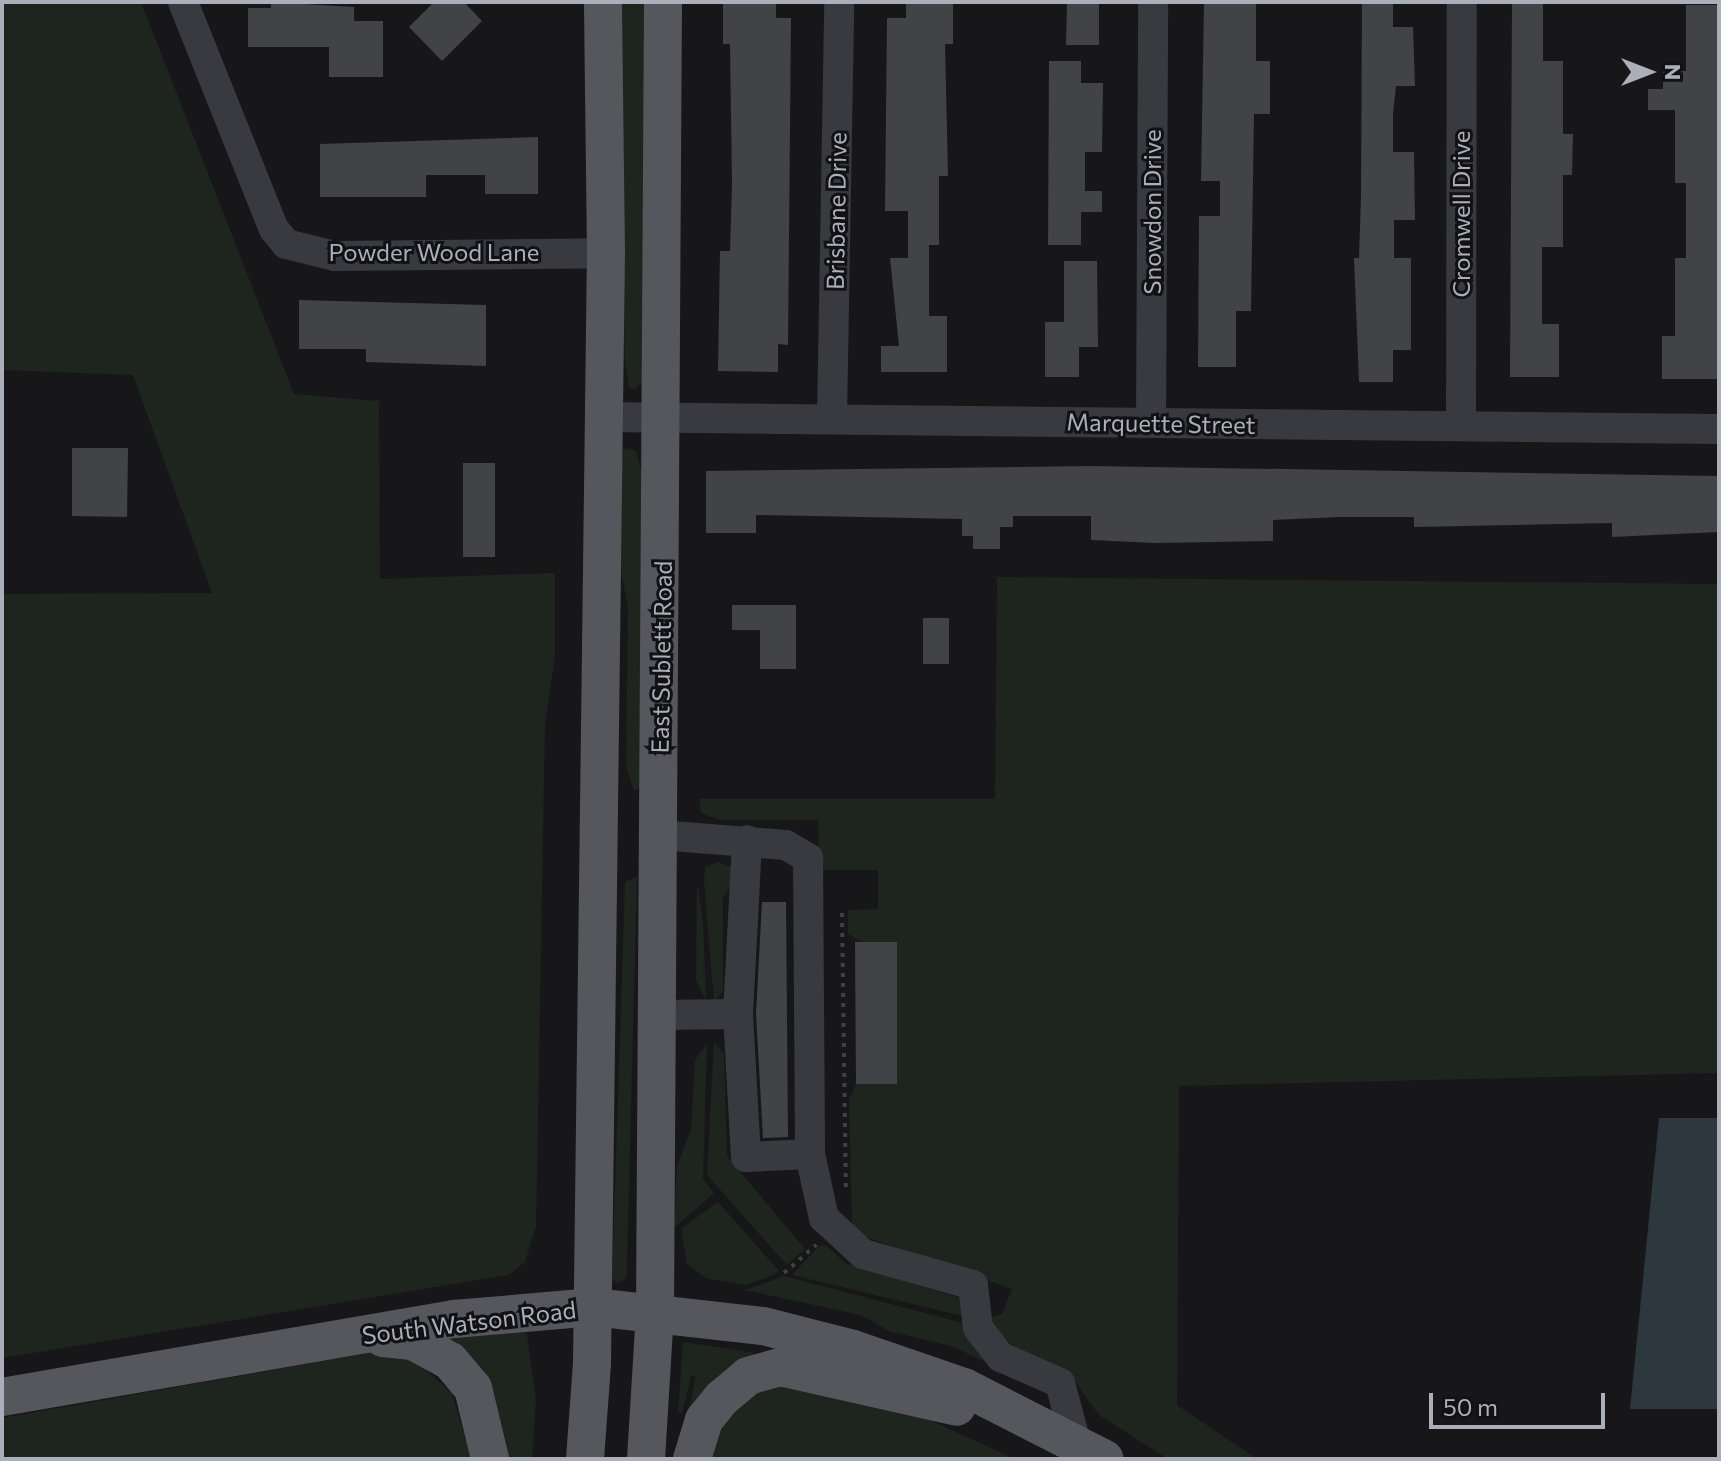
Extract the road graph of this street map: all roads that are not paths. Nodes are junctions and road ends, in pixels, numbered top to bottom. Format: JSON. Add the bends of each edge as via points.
{"nodes":[{"id":1,"x":183,"y":2,"type":"edge"},
{"id":2,"x":603,"y":2,"type":"edge"},
{"id":3,"x":663,"y":2,"type":"edge"},
{"id":4,"x":839,"y":2,"type":"edge"},
{"id":5,"x":1153,"y":2,"type":"edge"},
{"id":6,"x":1462,"y":2,"type":"edge"},
{"id":7,"x":606,"y":253,"type":"junction"},
{"id":8,"x":603,"y":417,"type":"junction"},
{"id":9,"x":663,"y":418,"type":"junction"},
{"id":10,"x":832,"y":419,"type":"junction"},
{"id":11,"x":1151,"y":423,"type":"junction"},
{"id":12,"x":1461,"y":426,"type":"junction"},
{"id":13,"x":1719,"y":429,"type":"edge"},
{"id":14,"x":598,"y":825,"type":"junction"},
{"id":15,"x":659,"y":835,"type":"junction"},
{"id":16,"x":747,"y":840,"type":"junction"},
{"id":17,"x":738,"y":1014,"type":"junction"},
{"id":18,"x":657,"y":1015,"type":"junction"},
{"id":19,"x":810,"y":1154,"type":"junction"},
{"id":20,"x":593,"y":1307,"type":"junction"},
{"id":21,"x":655,"y":1311,"type":"junction"},
{"id":22,"x":358,"y":1335,"type":"junction"},
{"id":23,"x":2,"y":1397,"type":"edge"},
{"id":24,"x":1038,"y":1426,"type":"junction"},
{"id":25,"x":1091,"y":1451,"type":"edge"},
{"id":26,"x":490,"y":1459,"type":"edge"},
{"id":27,"x":585,"y":1459,"type":"edge"},
{"id":28,"x":646,"y":1459,"type":"edge"},
{"id":29,"x":692,"y":1459,"type":"edge"}],
"edges":[{"from":1,"to":7,"type":"street","name":"Powder Wood Lane","via":[[274,229],[286,244],[335,256]]},
{"from":2,"to":7,"type":"main road"},
{"from":3,"to":9,"type":"main road","name":"East Sublett Road"},
{"from":4,"to":10,"type":"street","name":"Brisbane Drive"},
{"from":5,"to":11,"type":"street","name":"Snowdon Drive"},
{"from":6,"to":12,"type":"street","name":"Cromwell Drive"},
{"from":7,"to":8,"type":"main road"},
{"from":8,"to":9,"type":"street","name":"Marquette Street"},
{"from":8,"to":14,"type":"main road"},
{"from":9,"to":10,"type":"street","name":"Marquette Street"},
{"from":9,"to":15,"type":"main road","name":"East Sublett Road"},
{"from":10,"to":11,"type":"street","name":"Marquette Street"},
{"from":11,"to":12,"type":"street","name":"Marquette Street"},
{"from":12,"to":13,"type":"street","name":"Marquette Street"},
{"from":14,"to":15,"type":"main road"},
{"from":14,"to":20,"type":"main road"},
{"from":15,"to":16,"type":"street"},
{"from":15,"to":18,"type":"main road","name":"East Sublett Road"},
{"from":16,"to":17,"type":"street"},
{"from":16,"to":19,"type":"street","via":[[786,845],[808,858]]},
{"from":17,"to":18,"type":"street"},
{"from":17,"to":19,"type":"street","via":[[746,1157]]},
{"from":18,"to":21,"type":"main road","name":"East Sublett Road"},
{"from":19,"to":25,"type":"street","via":[[824,1218],[863,1254],[973,1285],[978,1328],[1001,1357],[1060,1383]]},
{"from":20,"to":21,"type":"main road","name":"South Watson Road"},
{"from":20,"to":22,"type":"main road","name":"South Watson Road"},
{"from":20,"to":27,"type":"main road"},
{"from":21,"to":24,"type":"main road","name":"South Watson Road","via":[[763,1326],[853,1349],[964,1387]]},
{"from":21,"to":28,"type":"main road","name":"East Sublett Road"},
{"from":22,"to":23,"type":"main road","name":"South Watson Road"},
{"from":22,"to":26,"type":"main road","via":[[413,1341],[450,1361],[473,1388]]},
{"from":24,"to":25,"type":"main road","name":"South Watson Road"},
{"from":24,"to":29,"type":"main road","via":[[780,1367],[748,1376],[722,1398],[704,1420]]}]}
